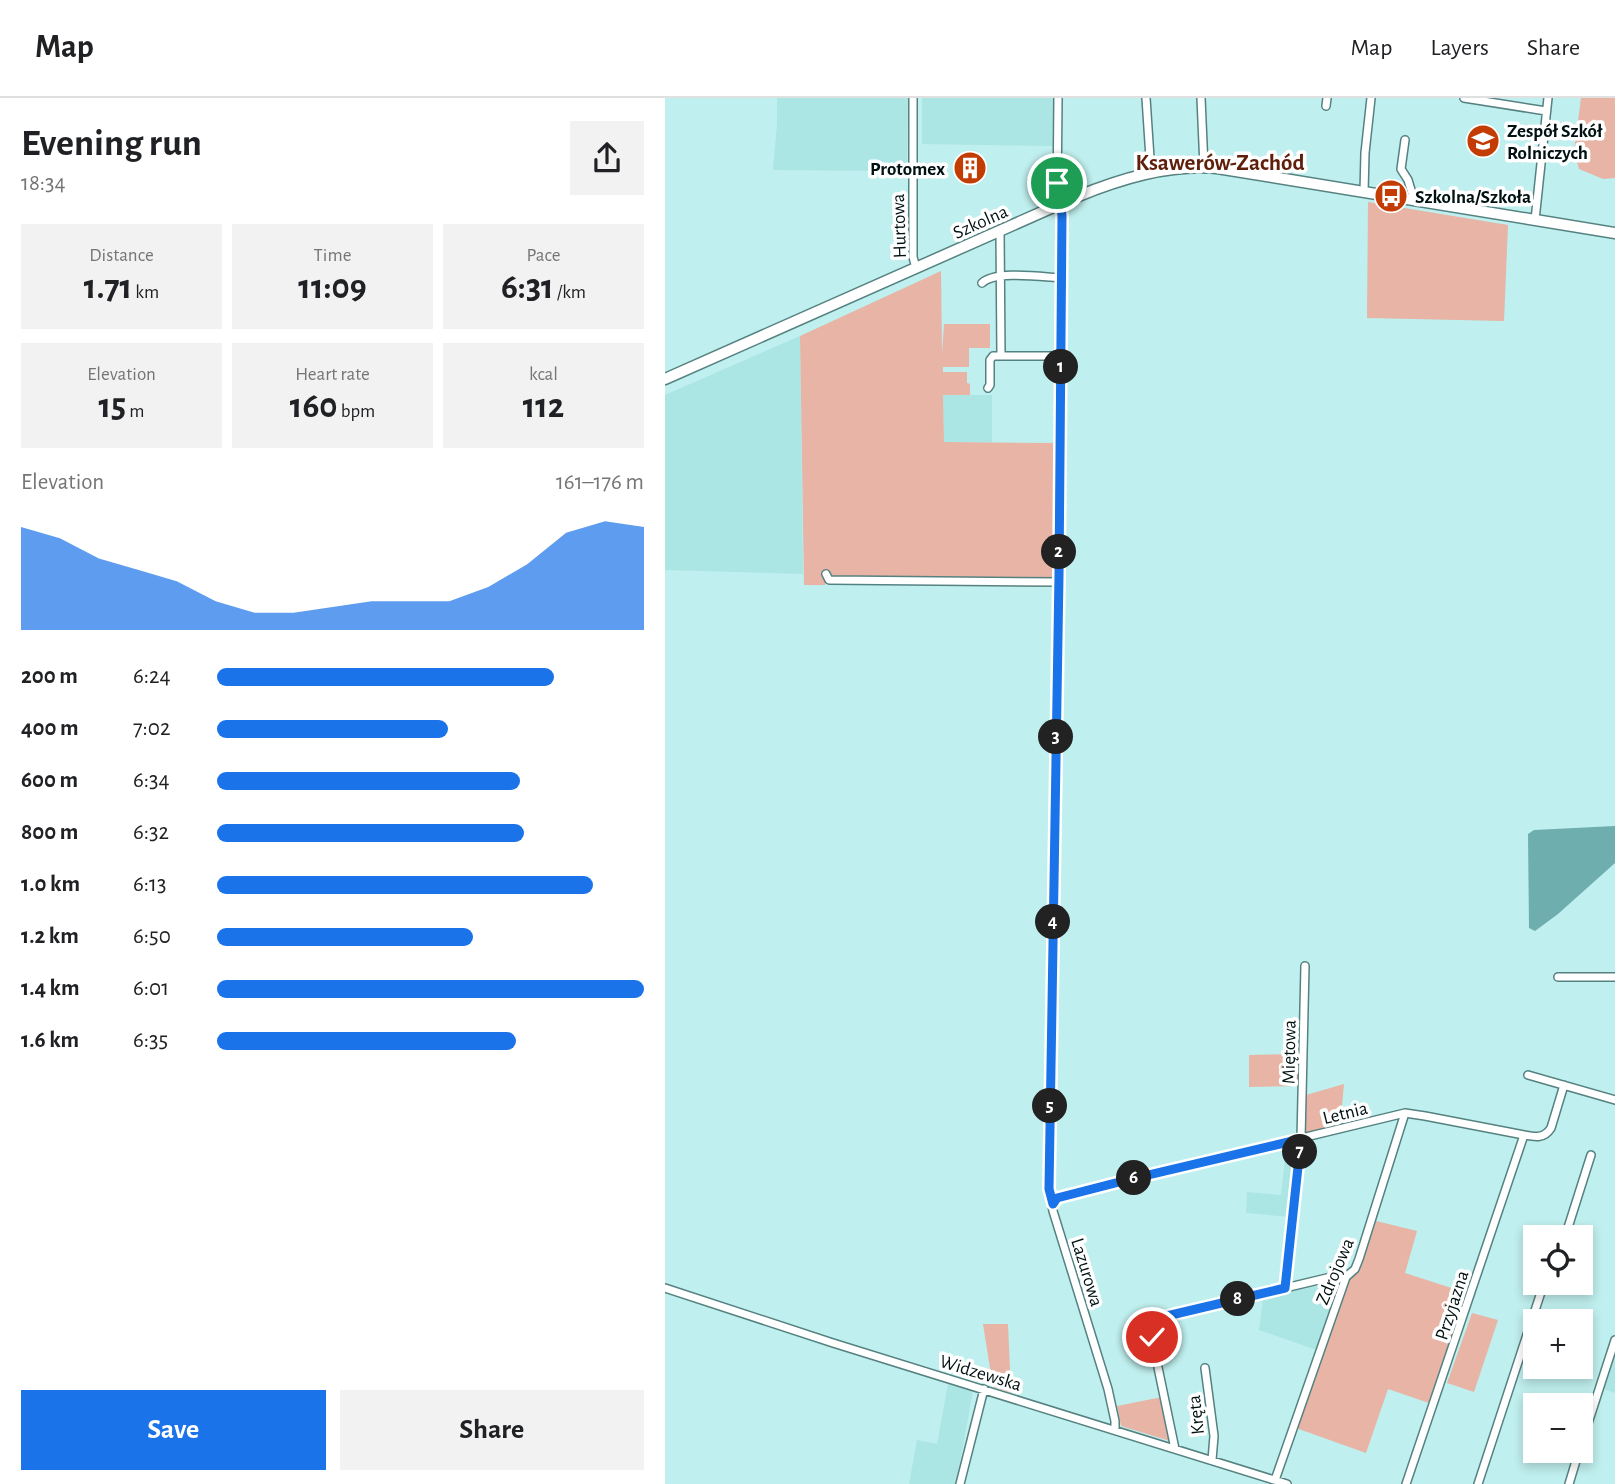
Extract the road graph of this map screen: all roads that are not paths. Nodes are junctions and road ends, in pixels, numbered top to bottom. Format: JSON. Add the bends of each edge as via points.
{"nodes":[{"id":1,"x":913,"y":98,"type":"edge"},
{"id":2,"x":1058,"y":98,"type":"edge"},
{"id":3,"x":1146,"y":98,"type":"edge"},
{"id":4,"x":1201,"y":98,"type":"edge"},
{"id":5,"x":1371,"y":98,"type":"edge"},
{"id":6,"x":1464,"y":98,"type":"edge"},
{"id":7,"x":1548,"y":98,"type":"edge"},
{"id":8,"x":1546,"y":111,"type":"junction"},
{"id":9,"x":1405,"y":140,"type":"dead end"},
{"id":10,"x":1204,"y":167,"type":"junction"},
{"id":11,"x":1151,"y":173,"type":"junction"},
{"id":12,"x":1364,"y":191,"type":"junction"},
{"id":13,"x":1413,"y":200,"type":"junction"},
{"id":14,"x":1058,"y":205,"type":"junction"},
{"id":15,"x":1535,"y":220,"type":"junction"},
{"id":16,"x":1000,"y":231,"type":"junction"},
{"id":17,"x":1615,"y":233,"type":"edge"},
{"id":18,"x":916,"y":268,"type":"junction"},
{"id":19,"x":1000,"y":276,"type":"junction"},
{"id":20,"x":1061,"y":278,"type":"junction"},
{"id":21,"x":982,"y":283,"type":"dead end"},
{"id":22,"x":1001,"y":356,"type":"junction"},
{"id":23,"x":1061,"y":356,"type":"junction"},
{"id":24,"x":665,"y":379,"type":"edge"},
{"id":25,"x":988,"y":388,"type":"dead end"},
{"id":26,"x":826,"y":574,"type":"dead end"},
{"id":27,"x":1059,"y":582,"type":"junction"},
{"id":28,"x":1305,"y":966,"type":"dead end"},
{"id":29,"x":1557,"y":977,"type":"dead end"},
{"id":30,"x":1615,"y":977,"type":"edge"},
{"id":31,"x":1528,"y":1075,"type":"dead end"},
{"id":32,"x":1564,"y":1085,"type":"junction"},
{"id":33,"x":1615,"y":1100,"type":"edge"},
{"id":34,"x":1405,"y":1114,"type":"junction"},
{"id":35,"x":1524,"y":1136,"type":"junction"},
{"id":36,"x":1301,"y":1139,"type":"junction"},
{"id":37,"x":1591,"y":1155,"type":"dead end"},
{"id":38,"x":1053,"y":1204,"type":"junction"},
{"id":39,"x":1569,"y":1225,"type":"edge"},
{"id":40,"x":1346,"y":1277,"type":"junction"},
{"id":41,"x":665,"y":1288,"type":"edge"},
{"id":42,"x":1285,"y":1288,"type":"junction"},
{"id":43,"x":1540,"y":1295,"type":"edge"},
{"id":44,"x":1615,"y":1340,"type":"edge"},
{"id":45,"x":1205,"y":1368,"type":"dead end"},
{"id":46,"x":983,"y":1389,"type":"junction"},
{"id":47,"x":1593,"y":1409,"type":"edge"},
{"id":48,"x":1115,"y":1430,"type":"junction"},
{"id":49,"x":1175,"y":1449,"type":"junction"},
{"id":50,"x":1212,"y":1460,"type":"junction"},
{"id":51,"x":1576,"y":1463,"type":"edge"},
{"id":52,"x":1275,"y":1480,"type":"junction"},
{"id":53,"x":960,"y":1484,"type":"edge"},
{"id":54,"x":1287,"y":1484,"type":"edge"},
{"id":55,"x":1406,"y":1484,"type":"edge"},
{"id":56,"x":1478,"y":1484,"type":"edge"},
{"id":57,"x":1569,"y":1484,"type":"edge"}],
"edges":[{"from":1,"to":18,"type":"street","name":"Hurtowa"},
{"from":2,"to":14,"type":"street","name":"Lazurowa"},
{"from":3,"to":11,"type":"street"},
{"from":4,"to":10,"type":"street"},
{"from":5,"to":12,"type":"street"},
{"from":6,"to":8,"type":"street"},
{"from":7,"to":8,"type":"street"},
{"from":8,"to":15,"type":"street"},
{"from":9,"to":13,"type":"street","via":[[1401,169]]},
{"from":10,"to":11,"type":"street","name":"Szkolna"},
{"from":10,"to":12,"type":"street","name":"Szkolna"},
{"from":11,"to":14,"type":"street","name":"Szkolna"},
{"from":12,"to":13,"type":"street","name":"Szkolna"},
{"from":13,"to":15,"type":"street","name":"Szkolna"},
{"from":14,"to":16,"type":"street","name":"Szkolna"},
{"from":14,"to":20,"type":"street","name":"Lazurowa","via":[[1062,216]]},
{"from":15,"to":17,"type":"street","name":"Szkolna"},
{"from":16,"to":18,"type":"street","name":"Szkolna"},
{"from":16,"to":19,"type":"street"},
{"from":18,"to":24,"type":"street","name":"Szkolna"},
{"from":19,"to":20,"type":"street"},
{"from":19,"to":21,"type":"street"},
{"from":19,"to":22,"type":"street"},
{"from":20,"to":23,"type":"street","name":"Lazurowa"},
{"from":22,"to":23,"type":"street"},
{"from":22,"to":25,"type":"street","via":[[991,358]]},
{"from":23,"to":27,"type":"street","name":"Lazurowa"},
{"from":26,"to":27,"type":"street","via":[[829,580]]},
{"from":27,"to":38,"type":"street","name":"Lazurowa","via":[[1049,1189]]},
{"from":28,"to":36,"type":"street","name":"Miętowa"},
{"from":29,"to":30,"type":"street"},
{"from":31,"to":32,"type":"street"},
{"from":32,"to":33,"type":"street"},
{"from":32,"to":35,"type":"street","via":[[1548,1132],[1540,1137]]},
{"from":34,"to":35,"type":"street","name":"Letnia"},
{"from":34,"to":36,"type":"street","name":"Letnia"},
{"from":34,"to":40,"type":"street","name":"Zdrojowa","via":[[1359,1259]]},
{"from":35,"to":55,"type":"street","name":"Przyjazna"},
{"from":36,"to":38,"type":"street","name":"Letnia","via":[[1057,1198]]},
{"from":36,"to":42,"type":"street","name":"Miętowa"},
{"from":37,"to":39,"type":"street"},
{"from":38,"to":48,"type":"street","name":"Lazurowa","via":[[1108,1389]]},
{"from":40,"to":42,"type":"street"},
{"from":40,"to":52,"type":"street","name":"Zdrojowa"},
{"from":41,"to":46,"type":"street","name":"Widzewska"},
{"from":42,"to":49,"type":"street","via":[[1151,1320]]},
{"from":43,"to":56,"type":"street"},
{"from":44,"to":47,"type":"street"},
{"from":45,"to":50,"type":"street","name":"Kręta","via":[[1214,1436]]},
{"from":46,"to":48,"type":"street","name":"Widzewska"},
{"from":46,"to":53,"type":"street"},
{"from":48,"to":49,"type":"street","name":"Widzewska"},
{"from":49,"to":50,"type":"street","name":"Widzewska"},
{"from":50,"to":52,"type":"street","name":"Widzewska"},
{"from":51,"to":57,"type":"street"},
{"from":52,"to":54,"type":"street","name":"Widzewska"}]}
